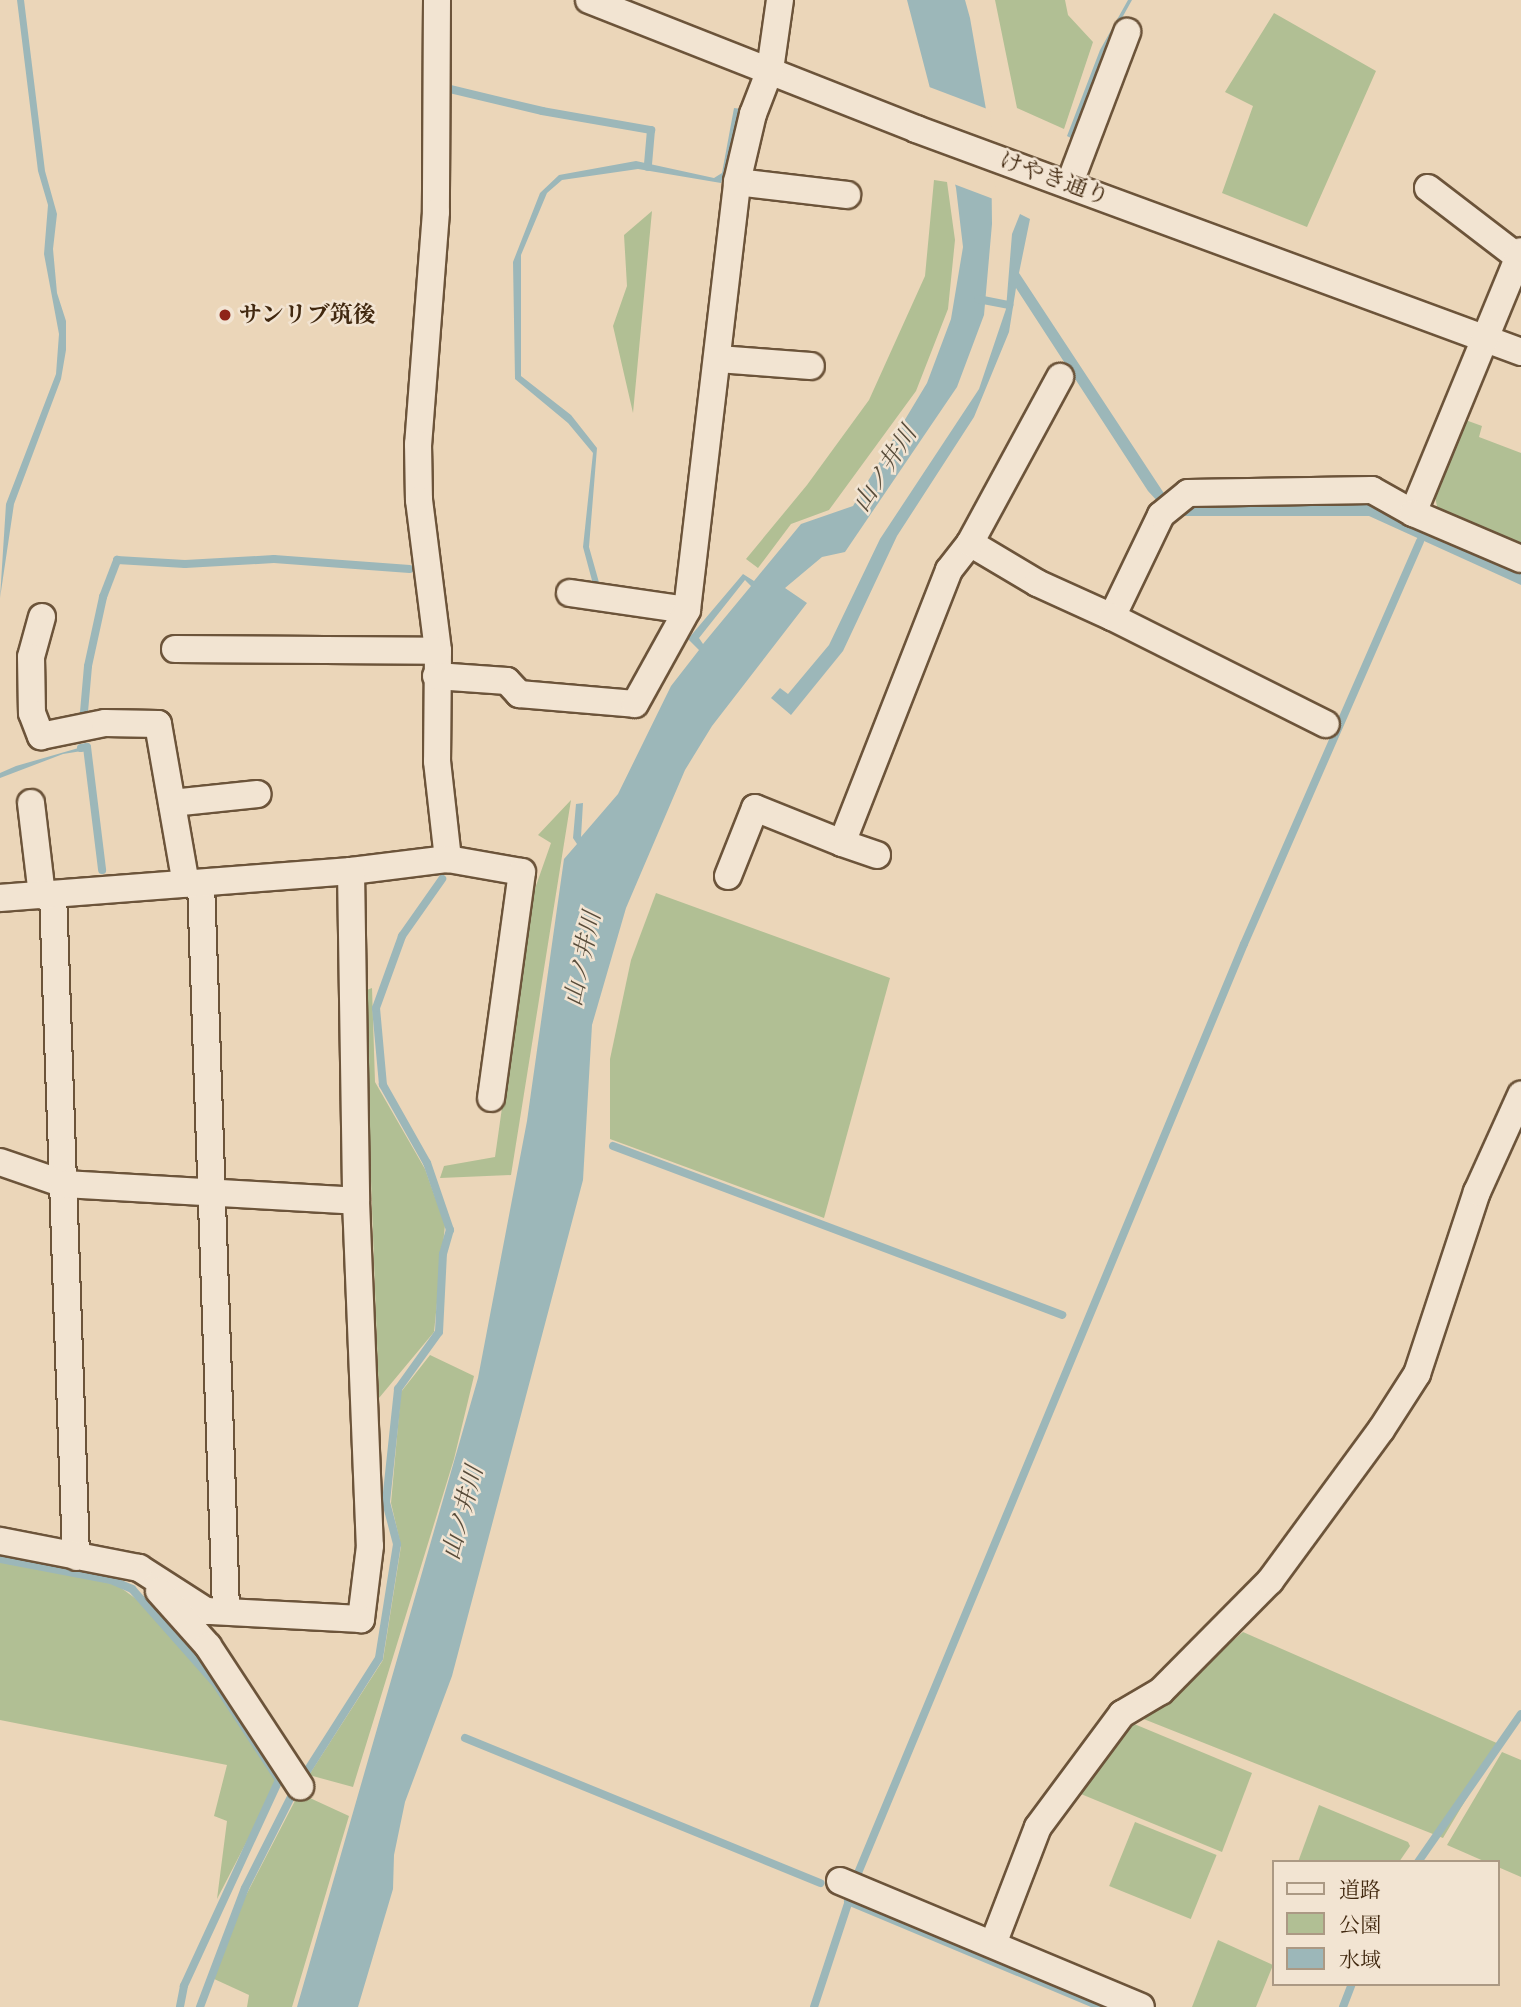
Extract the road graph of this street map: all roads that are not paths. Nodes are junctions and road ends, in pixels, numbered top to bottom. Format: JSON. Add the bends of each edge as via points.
{"nodes":[{"id":1,"x":437,"y":0,"type":"edge"},
{"id":2,"x":589,"y":0,"type":"edge"},
{"id":3,"x":780,"y":0,"type":"edge"},
{"id":4,"x":1127,"y":32,"type":"dead end"},
{"id":5,"x":770,"y":70,"type":"junction"},
{"id":6,"x":737,"y":182,"type":"junction"},
{"id":7,"x":1069,"y":185,"type":"junction"},
{"id":8,"x":1428,"y":188,"type":"dead end"},
{"id":9,"x":847,"y":195,"type":"dead end"},
{"id":10,"x":1519,"y":254,"type":"edge"},
{"id":11,"x":1483,"y":338,"type":"junction"},
{"id":12,"x":1521,"y":352,"type":"edge"},
{"id":13,"x":718,"y":359,"type":"junction"},
{"id":14,"x":811,"y":366,"type":"dead end"},
{"id":15,"x":1060,"y":377,"type":"dead end"},
{"id":16,"x":1413,"y":513,"type":"junction"},
{"id":17,"x":970,"y":542,"type":"junction"},
{"id":18,"x":1521,"y":559,"type":"edge"},
{"id":19,"x":570,"y":593,"type":"dead end"},
{"id":20,"x":687,"y":610,"type":"junction"},
{"id":21,"x":42,"y":617,"type":"dead end"},
{"id":22,"x":1112,"y":617,"type":"junction"},
{"id":23,"x":175,"y":649,"type":"dead end"},
{"id":24,"x":437,"y":664,"type":"junction"},
{"id":25,"x":1326,"y":724,"type":"dead end"},
{"id":26,"x":258,"y":794,"type":"dead end"},
{"id":27,"x":31,"y":803,"type":"dead end"},
{"id":28,"x":172,"y":803,"type":"junction"},
{"id":29,"x":842,"y":842,"type":"junction"},
{"id":30,"x":877,"y":855,"type":"dead end"},
{"id":31,"x":448,"y":859,"type":"junction"},
{"id":32,"x":351,"y":871,"type":"junction"},
{"id":33,"x":728,"y":876,"type":"dead end"},
{"id":34,"x":193,"y":883,"type":"junction"},
{"id":35,"x":48,"y":895,"type":"junction"},
{"id":36,"x":0,"y":898,"type":"edge"},
{"id":37,"x":1521,"y":1096,"type":"edge"},
{"id":38,"x":491,"y":1098,"type":"dead end"},
{"id":39,"x":0,"y":1162,"type":"edge"},
{"id":40,"x":64,"y":1184,"type":"junction"},
{"id":41,"x":211,"y":1190,"type":"junction"},
{"id":42,"x":356,"y":1201,"type":"junction"},
{"id":43,"x":0,"y":1541,"type":"edge"},
{"id":44,"x":76,"y":1557,"type":"junction"},
{"id":45,"x":139,"y":1569,"type":"junction"},
{"id":46,"x":226,"y":1611,"type":"junction"},
{"id":47,"x":300,"y":1786,"type":"dead end"},
{"id":48,"x":840,"y":1881,"type":"dead end"},
{"id":49,"x":993,"y":1944,"type":"junction"},
{"id":50,"x":1140,"y":2007,"type":"edge"}],
"edges":[{"from":1,"to":24,"type":"street","via":[[436,212],[418,444],[421,524]]},
{"from":2,"to":5,"type":"street","name":"けやき通り"},
{"from":3,"to":5,"type":"street"},
{"from":4,"to":7,"type":"street"},
{"from":5,"to":6,"type":"street","via":[[753,114]]},
{"from":5,"to":7,"type":"street","name":"けやき通り"},
{"from":6,"to":9,"type":"street"},
{"from":6,"to":13,"type":"street"},
{"from":7,"to":11,"type":"street","name":"けやき通り"},
{"from":8,"to":10,"type":"street"},
{"from":10,"to":11,"type":"street"},
{"from":11,"to":12,"type":"street","name":"けやき通り"},
{"from":11,"to":16,"type":"street"},
{"from":13,"to":14,"type":"street"},
{"from":13,"to":20,"type":"street"},
{"from":15,"to":17,"type":"street"},
{"from":16,"to":18,"type":"street"},
{"from":16,"to":22,"type":"street","via":[[1372,490],[1188,494],[1167,509]]},
{"from":17,"to":22,"type":"street","via":[[1037,583]]},
{"from":17,"to":29,"type":"street","via":[[949,570]]},
{"from":19,"to":20,"type":"street"},
{"from":20,"to":24,"type":"street","via":[[635,704],[519,694],[507,681]]},
{"from":21,"to":28,"type":"street","via":[[31,657],[32,713],[41,736],[105,723],[159,724]]},
{"from":22,"to":25,"type":"street"},
{"from":23,"to":24,"type":"street"},
{"from":24,"to":31,"type":"street","via":[[437,761]]},
{"from":26,"to":28,"type":"street"},
{"from":27,"to":35,"type":"street"},
{"from":28,"to":34,"type":"street"},
{"from":29,"to":30,"type":"street"},
{"from":29,"to":33,"type":"street","via":[[755,808]]},
{"from":31,"to":32,"type":"street"},
{"from":31,"to":38,"type":"street","via":[[522,872]]},
{"from":32,"to":34,"type":"street"},
{"from":32,"to":42,"type":"street"},
{"from":34,"to":35,"type":"street"},
{"from":34,"to":41,"type":"street"},
{"from":35,"to":36,"type":"street"},
{"from":35,"to":40,"type":"street"},
{"from":37,"to":49,"type":"street","via":[[1477,1192],[1410,1386],[1270,1581],[1161,1691],[1122,1714],[1038,1827]]},
{"from":39,"to":40,"type":"street"},
{"from":40,"to":41,"type":"street"},
{"from":40,"to":44,"type":"street"},
{"from":41,"to":42,"type":"street"},
{"from":41,"to":46,"type":"street"},
{"from":42,"to":46,"type":"street","via":[[370,1546],[361,1619]]},
{"from":43,"to":44,"type":"street"},
{"from":44,"to":45,"type":"street"},
{"from":45,"to":46,"type":"street","via":[[206,1611]]},
{"from":45,"to":47,"type":"street","via":[[208,1646]]},
{"from":48,"to":49,"type":"street"},
{"from":49,"to":50,"type":"street"}]}
